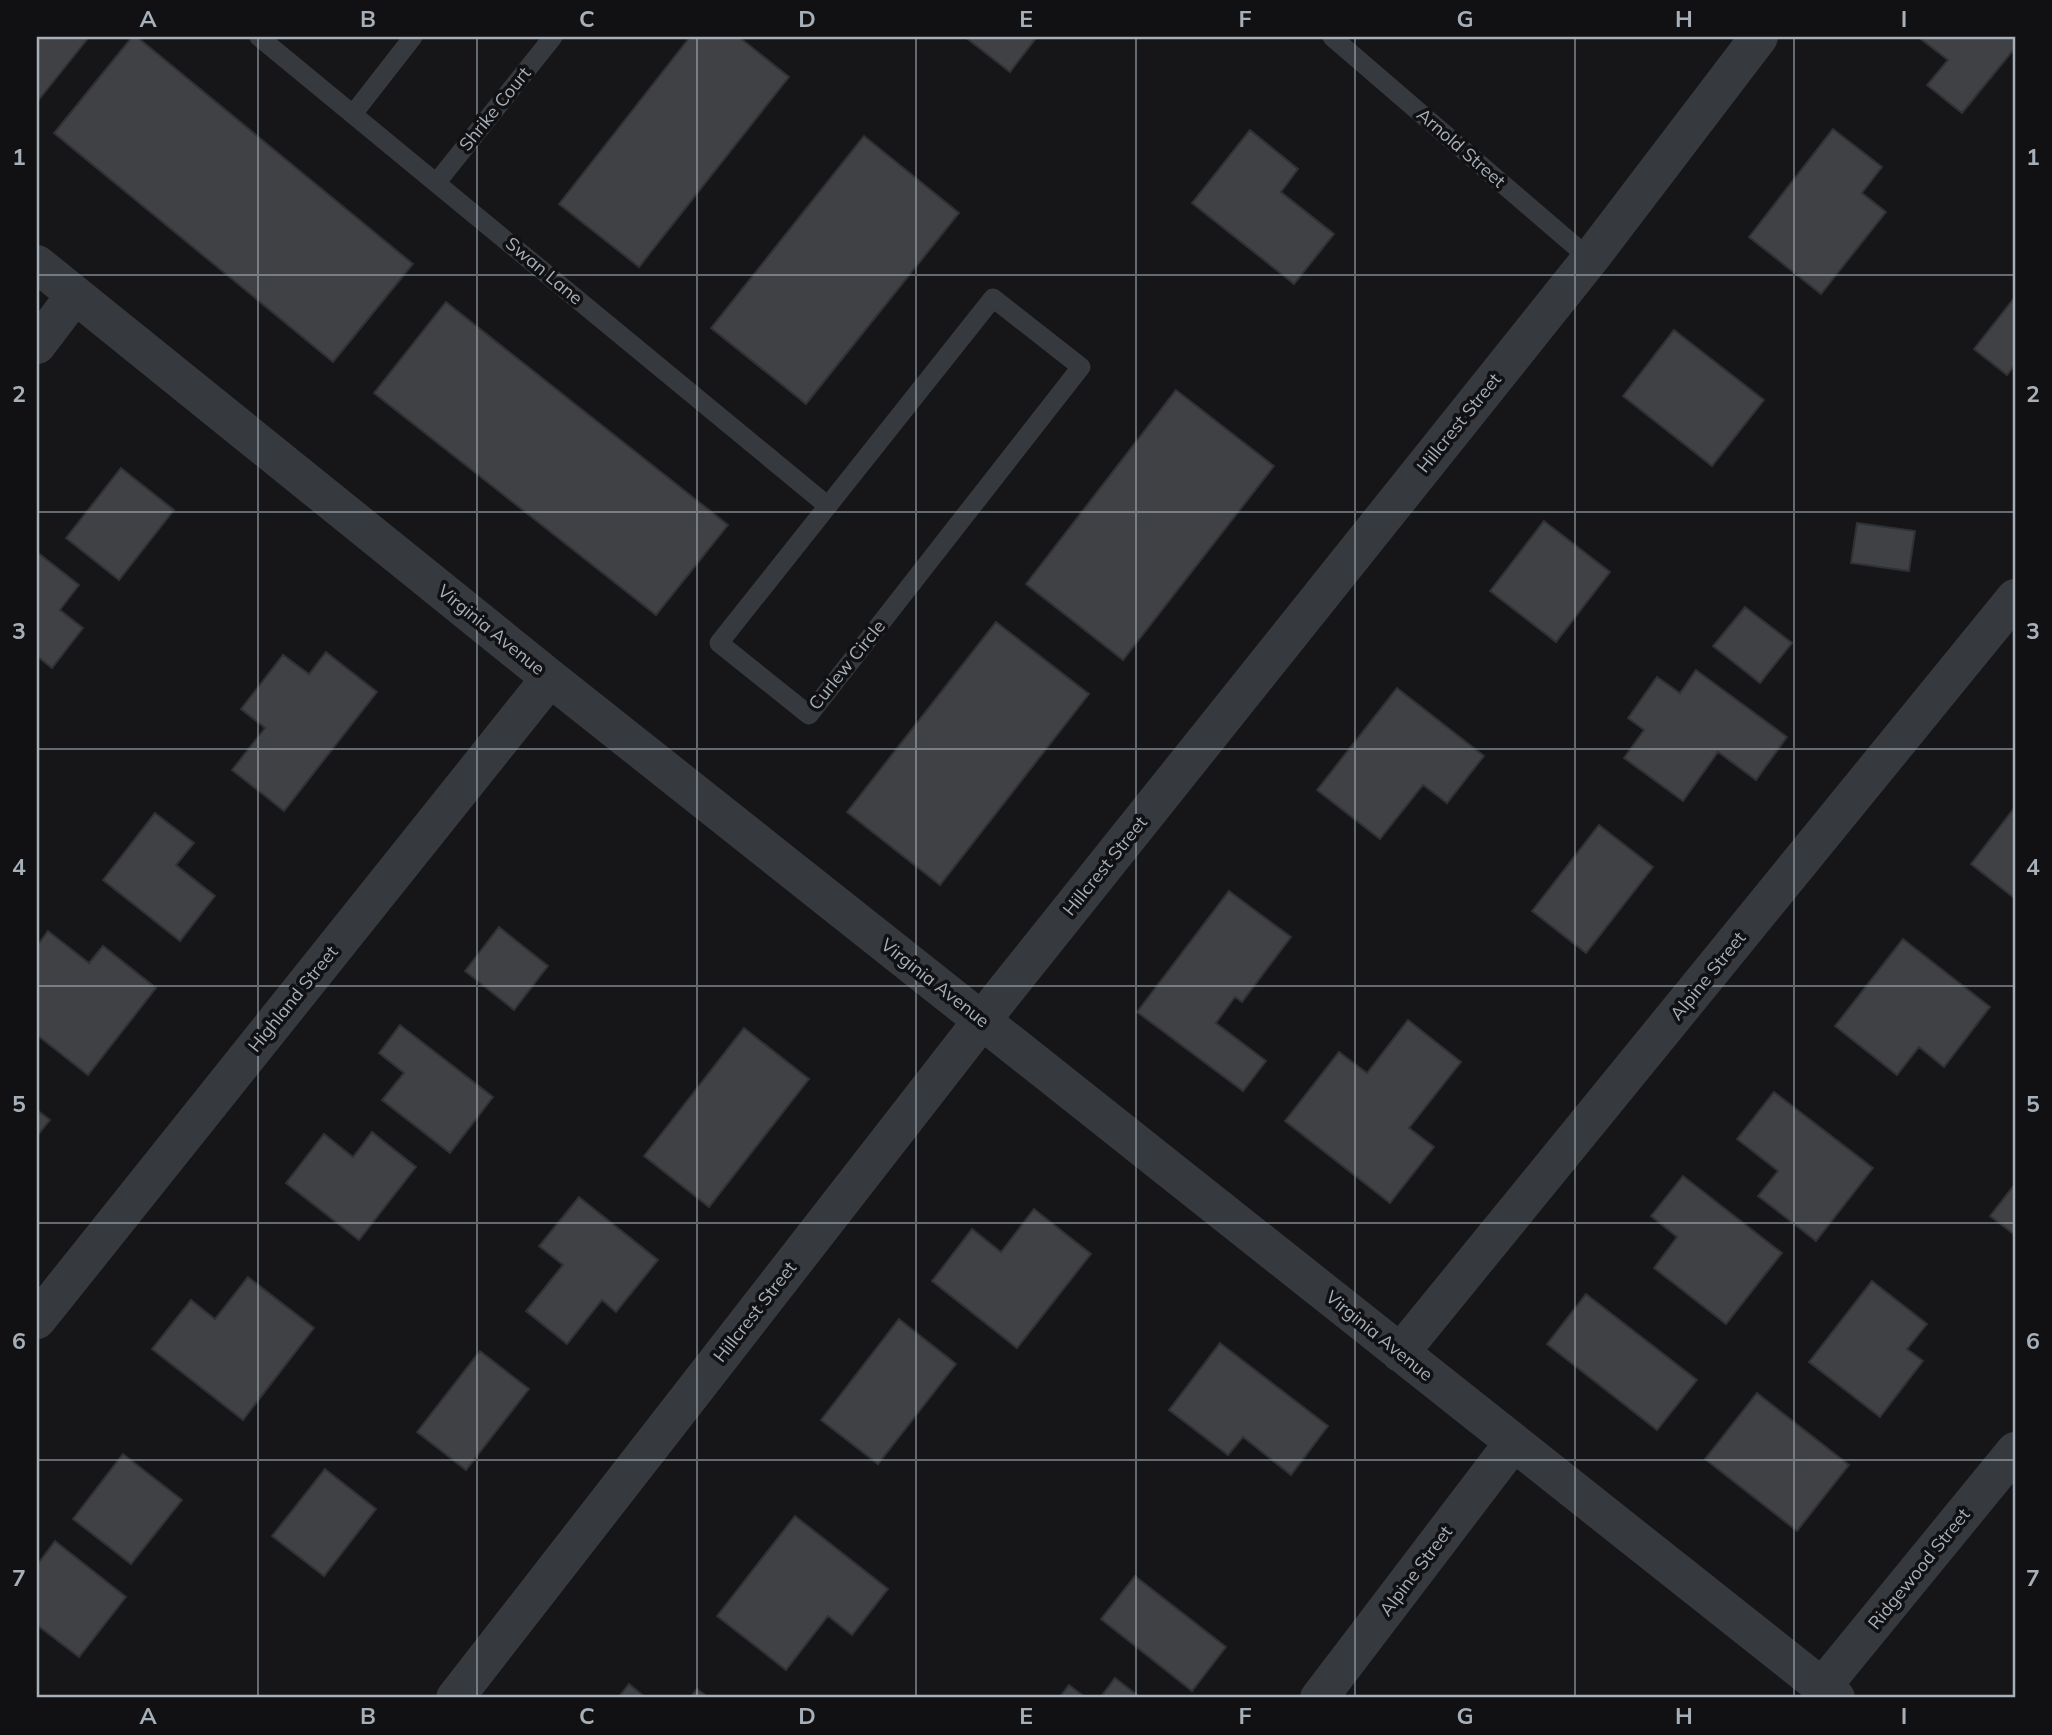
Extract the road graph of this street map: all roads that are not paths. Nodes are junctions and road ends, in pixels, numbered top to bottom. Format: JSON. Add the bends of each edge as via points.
{"nodes":[{"id":1,"x":260,"y":37,"type":"edge"},
{"id":2,"x":413,"y":37,"type":"edge"},
{"id":3,"x":553,"y":37,"type":"edge"},
{"id":4,"x":1332,"y":37,"type":"edge"},
{"id":5,"x":1759,"y":37,"type":"edge"},
{"id":6,"x":353,"y":114,"type":"junction"},
{"id":7,"x":438,"y":182,"type":"junction"},
{"id":8,"x":1590,"y":259,"type":"junction"},
{"id":9,"x":37,"y":264,"type":"edge"},
{"id":10,"x":75,"y":295,"type":"junction"},
{"id":11,"x":37,"y":345,"type":"edge"},
{"id":12,"x":828,"y":506,"type":"junction"},
{"id":13,"x":2015,"y":598,"type":"edge"},
{"id":14,"x":550,"y":678,"type":"junction"},
{"id":15,"x":982,"y":1021,"type":"junction"},
{"id":16,"x":37,"y":1320,"type":"edge"},
{"id":17,"x":1400,"y":1353,"type":"junction"},
{"id":18,"x":1513,"y":1443,"type":"junction"},
{"id":19,"x":2015,"y":1451,"type":"edge"},
{"id":20,"x":1829,"y":1692,"type":"edge"},
{"id":21,"x":455,"y":1698,"type":"edge"},
{"id":22,"x":1320,"y":1698,"type":"edge"}],
"edges":[{"from":1,"to":6,"type":"lane","name":"Swan Lane"},
{"from":2,"to":6,"type":"lane"},
{"from":3,"to":7,"type":"lane","name":"Shrike Court"},
{"from":4,"to":8,"type":"lane","name":"Arnold Street"},
{"from":5,"to":8,"type":"street","name":"Hillcrest Street"},
{"from":6,"to":7,"type":"lane","name":"Swan Lane"},
{"from":7,"to":12,"type":"lane","name":"Swan Lane"},
{"from":8,"to":15,"type":"street","name":"Hillcrest Street"},
{"from":9,"to":10,"type":"street","name":"Virginia Avenue"},
{"from":10,"to":11,"type":"street"},
{"from":10,"to":14,"type":"street","name":"Virginia Avenue"},
{"from":12,"to":12,"type":"lane","name":"Curlew Circle","via":[[719,643],[809,715],[1081,368],[993,298]]},
{"from":13,"to":17,"type":"street","name":"Alpine Street"},
{"from":14,"to":15,"type":"street","name":"Virginia Avenue"},
{"from":14,"to":16,"type":"street","name":"Highland Street"},
{"from":15,"to":17,"type":"street","name":"Virginia Avenue"},
{"from":15,"to":21,"type":"street","name":"Hillcrest Street"},
{"from":17,"to":18,"type":"street","name":"Virginia Avenue"},
{"from":18,"to":20,"type":"street","name":"Virginia Avenue"},
{"from":18,"to":22,"type":"street","name":"Alpine Street"},
{"from":19,"to":20,"type":"street","name":"Ridgewood Street"}]}
